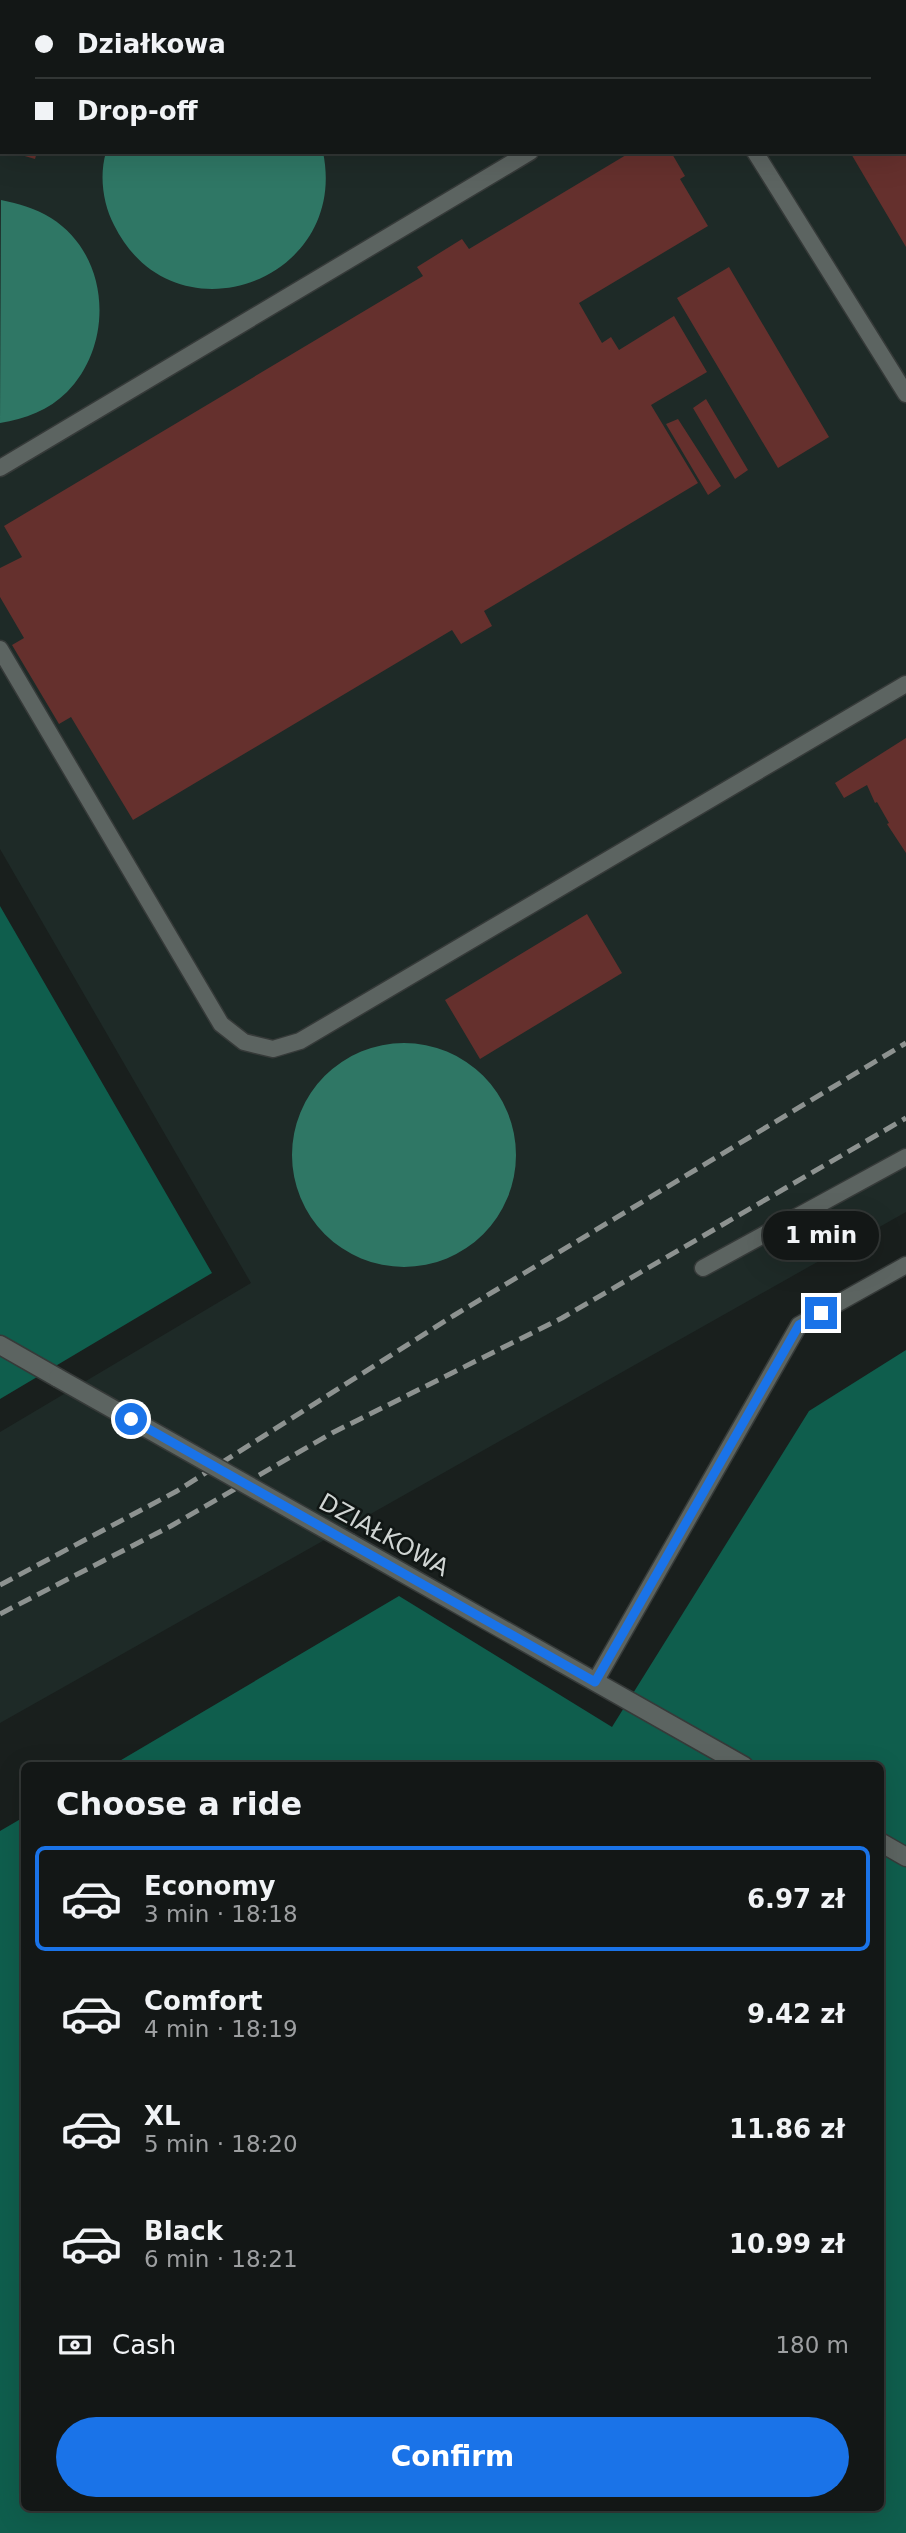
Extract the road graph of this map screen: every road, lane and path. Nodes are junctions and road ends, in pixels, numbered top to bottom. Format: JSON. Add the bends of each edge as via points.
{"nodes":[{"id":1,"x":527,"y":154,"type":"edge"},
{"id":2,"x":756,"y":154,"type":"edge"},
{"id":3,"x":906,"y":394,"type":"edge"},
{"id":4,"x":0,"y":468,"type":"edge"},
{"id":5,"x":0,"y":649,"type":"edge"},
{"id":6,"x":906,"y":684,"type":"edge"},
{"id":7,"x":906,"y":1157,"type":"edge"},
{"id":8,"x":906,"y":1265,"type":"edge"},
{"id":9,"x":703,"y":1268,"type":"dead end"},
{"id":10,"x":0,"y":1345,"type":"edge"},
{"id":11,"x":595,"y":1682,"type":"junction"},
{"id":12,"x":737,"y":1762,"type":"edge"},
{"id":13,"x":884,"y":1844,"type":"edge"},
{"id":14,"x":906,"y":1857,"type":"edge"}],
"edges":[{"from":1,"to":4,"type":"lane"},
{"from":2,"to":3,"type":"lane"},
{"from":5,"to":6,"type":"lane","via":[[221,1024],[244,1042],[273,1049],[300,1041]]},
{"from":7,"to":9,"type":"lane"},
{"from":8,"to":11,"type":"lane","via":[[799,1325]]},
{"from":10,"to":11,"type":"street","name":"DZIAŁKOWA","bridge":true},
{"from":11,"to":12,"type":"street","name":"DZIAŁKOWA"},
{"from":13,"to":14,"type":"street"}]}
